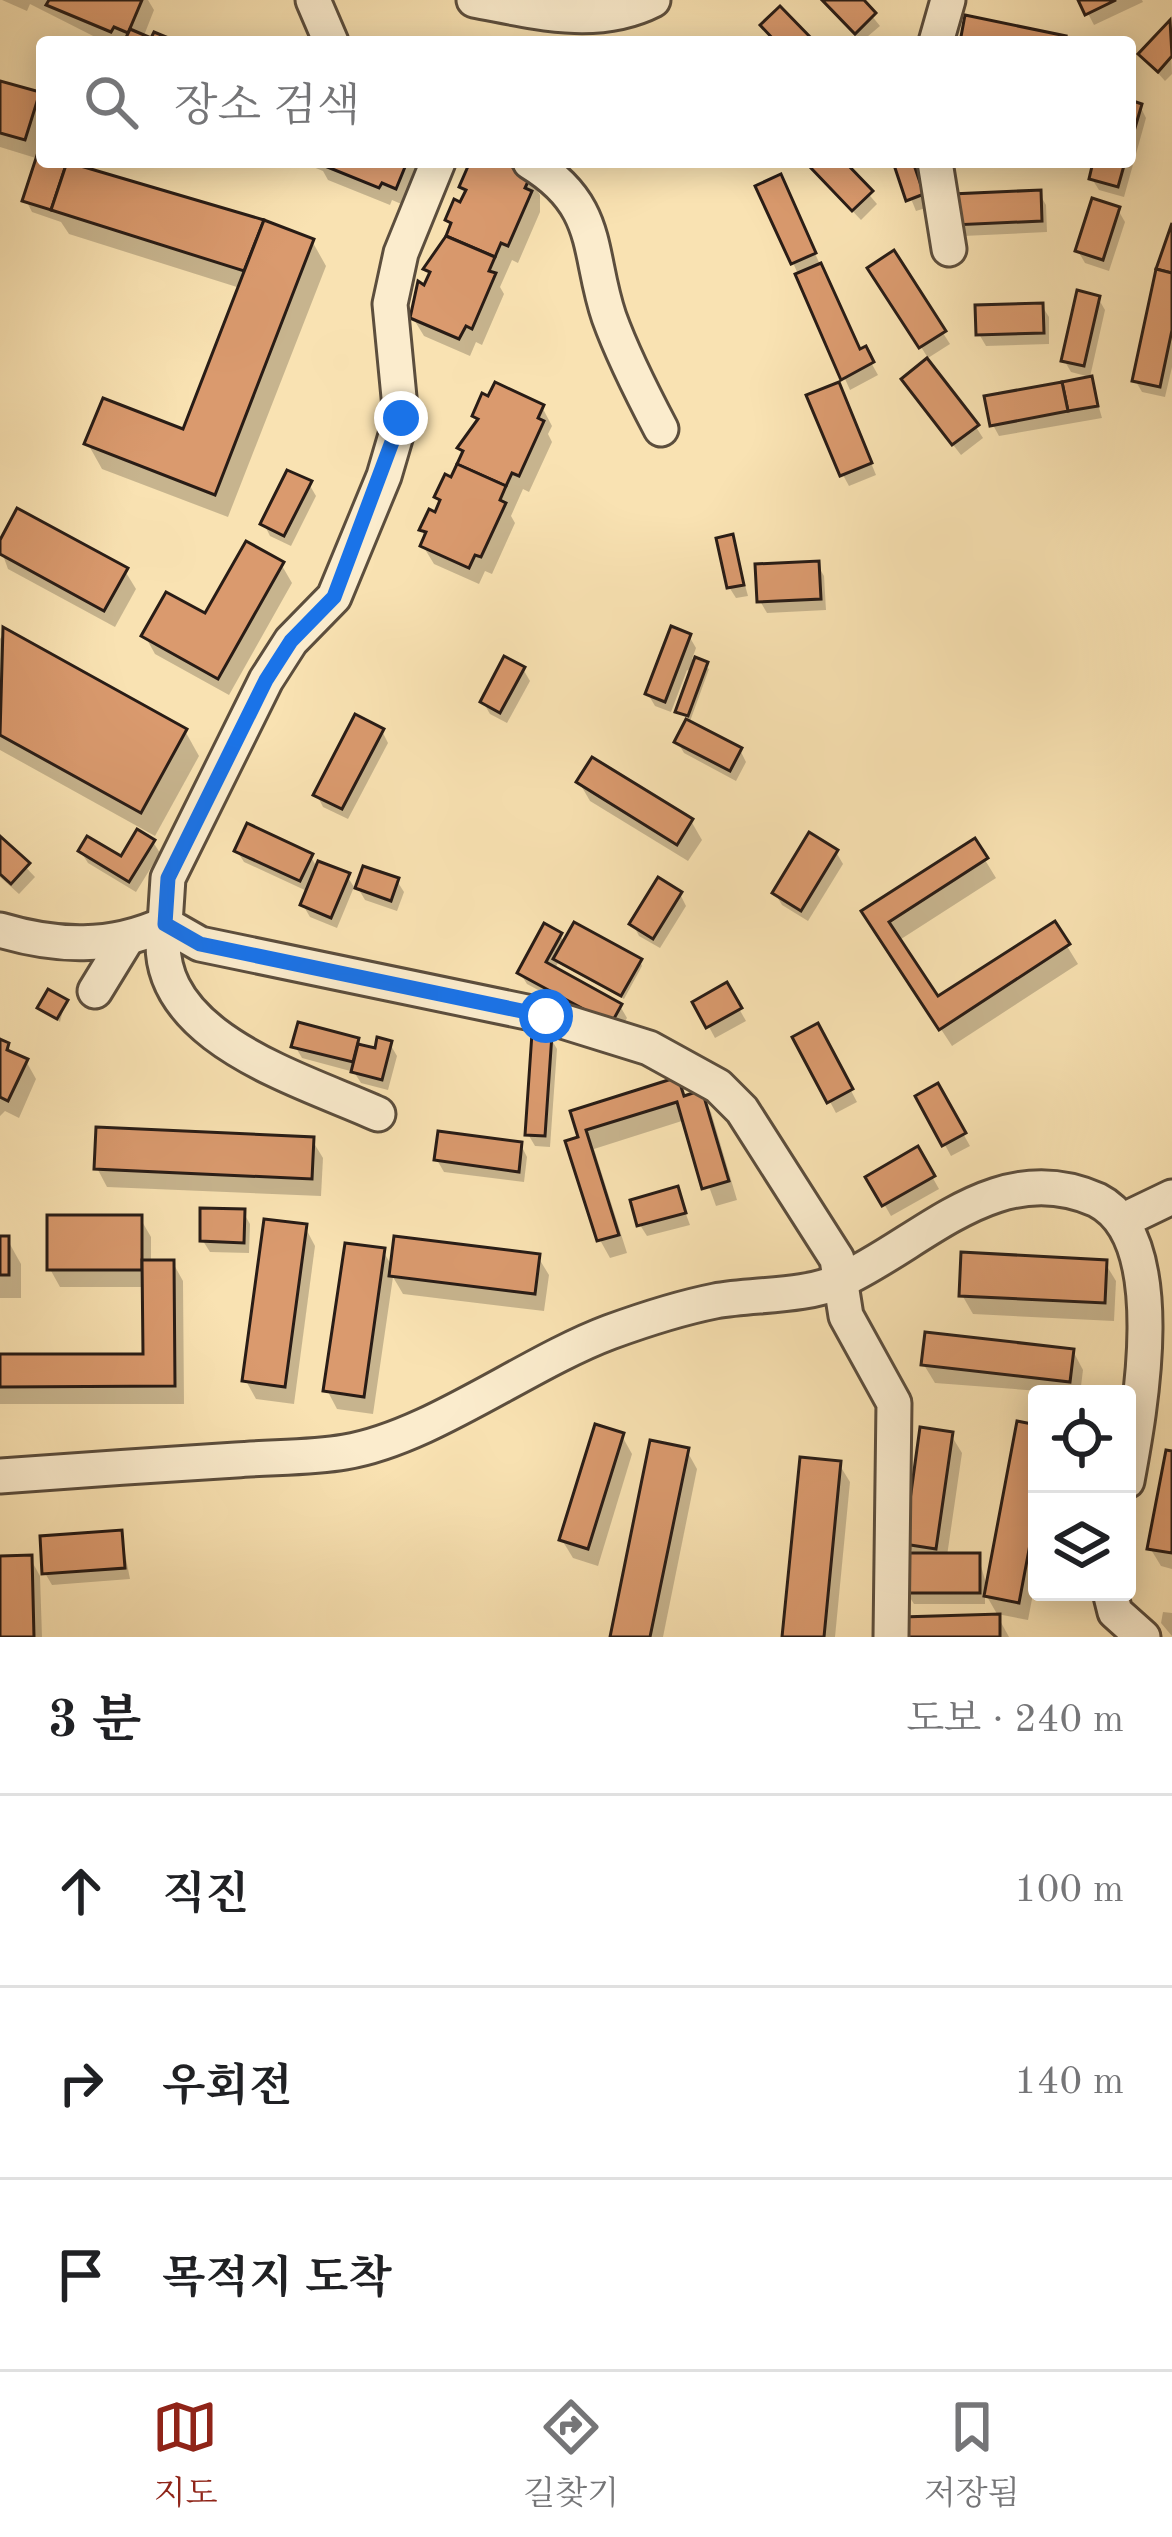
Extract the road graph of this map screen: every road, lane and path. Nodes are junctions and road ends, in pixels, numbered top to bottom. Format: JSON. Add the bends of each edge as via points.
{"nodes":[{"id":1,"x":313,"y":0,"type":"edge"},
{"id":2,"x":474,"y":0,"type":"edge"},
{"id":3,"x":653,"y":0,"type":"edge"},
{"id":4,"x":948,"y":0,"type":"edge"},
{"id":5,"x":328,"y":36,"type":"edge"},
{"id":6,"x":938,"y":36,"type":"edge"},
{"id":7,"x":436,"y":168,"type":"edge"},
{"id":8,"x":540,"y":168,"type":"edge"},
{"id":9,"x":936,"y":168,"type":"edge"},
{"id":10,"x":949,"y":249,"type":"dead end"},
{"id":11,"x":662,"y":429,"type":"dead end"},
{"id":12,"x":165,"y":924,"type":"junction"},
{"id":13,"x":0,"y":930,"type":"edge"},
{"id":14,"x":125,"y":942,"type":"junction"},
{"id":15,"x":95,"y":991,"type":"dead end"},
{"id":16,"x":378,"y":1114,"type":"dead end"},
{"id":17,"x":1172,"y":1197,"type":"edge"},
{"id":18,"x":1124,"y":1220,"type":"junction"},
{"id":19,"x":838,"y":1282,"type":"junction"},
{"id":20,"x":1136,"y":1432,"type":"edge"},
{"id":21,"x":0,"y":1476,"type":"edge"},
{"id":22,"x":1112,"y":1601,"type":"edge"},
{"id":23,"x":891,"y":1637,"type":"edge"},
{"id":24,"x":1143,"y":1637,"type":"edge"}],
"edges":[{"from":1,"to":5,"type":"street"},
{"from":2,"to":3,"type":"street","via":[[565,18]]},
{"from":4,"to":6,"type":"street"},
{"from":7,"to":12,"type":"street","via":[[390,304],[401,418],[384,476],[334,597],[266,680],[178,858]]},
{"from":8,"to":11,"type":"street","via":[[585,219],[607,312]]},
{"from":9,"to":10,"type":"street"},
{"from":12,"to":14,"type":"street"},
{"from":12,"to":16,"type":"street","via":[[159,954],[172,992],[206,1028]]},
{"from":12,"to":19,"type":"street","via":[[200,944],[546,1016],[650,1048],[718,1086],[742,1110],[837,1259]]},
{"from":13,"to":14,"type":"street","via":[[54,943]]},
{"from":14,"to":15,"type":"street"},
{"from":17,"to":18,"type":"street"},
{"from":18,"to":19,"type":"street","via":[[1097,1200],[1024,1186],[898,1244]]},
{"from":18,"to":20,"type":"street","via":[[1142,1260],[1150,1311]]},
{"from":19,"to":21,"type":"street","via":[[710,1302],[608,1333],[347,1452]]},
{"from":19,"to":23,"type":"street","via":[[846,1316],[894,1403]]},
{"from":22,"to":24,"type":"street"}]}
